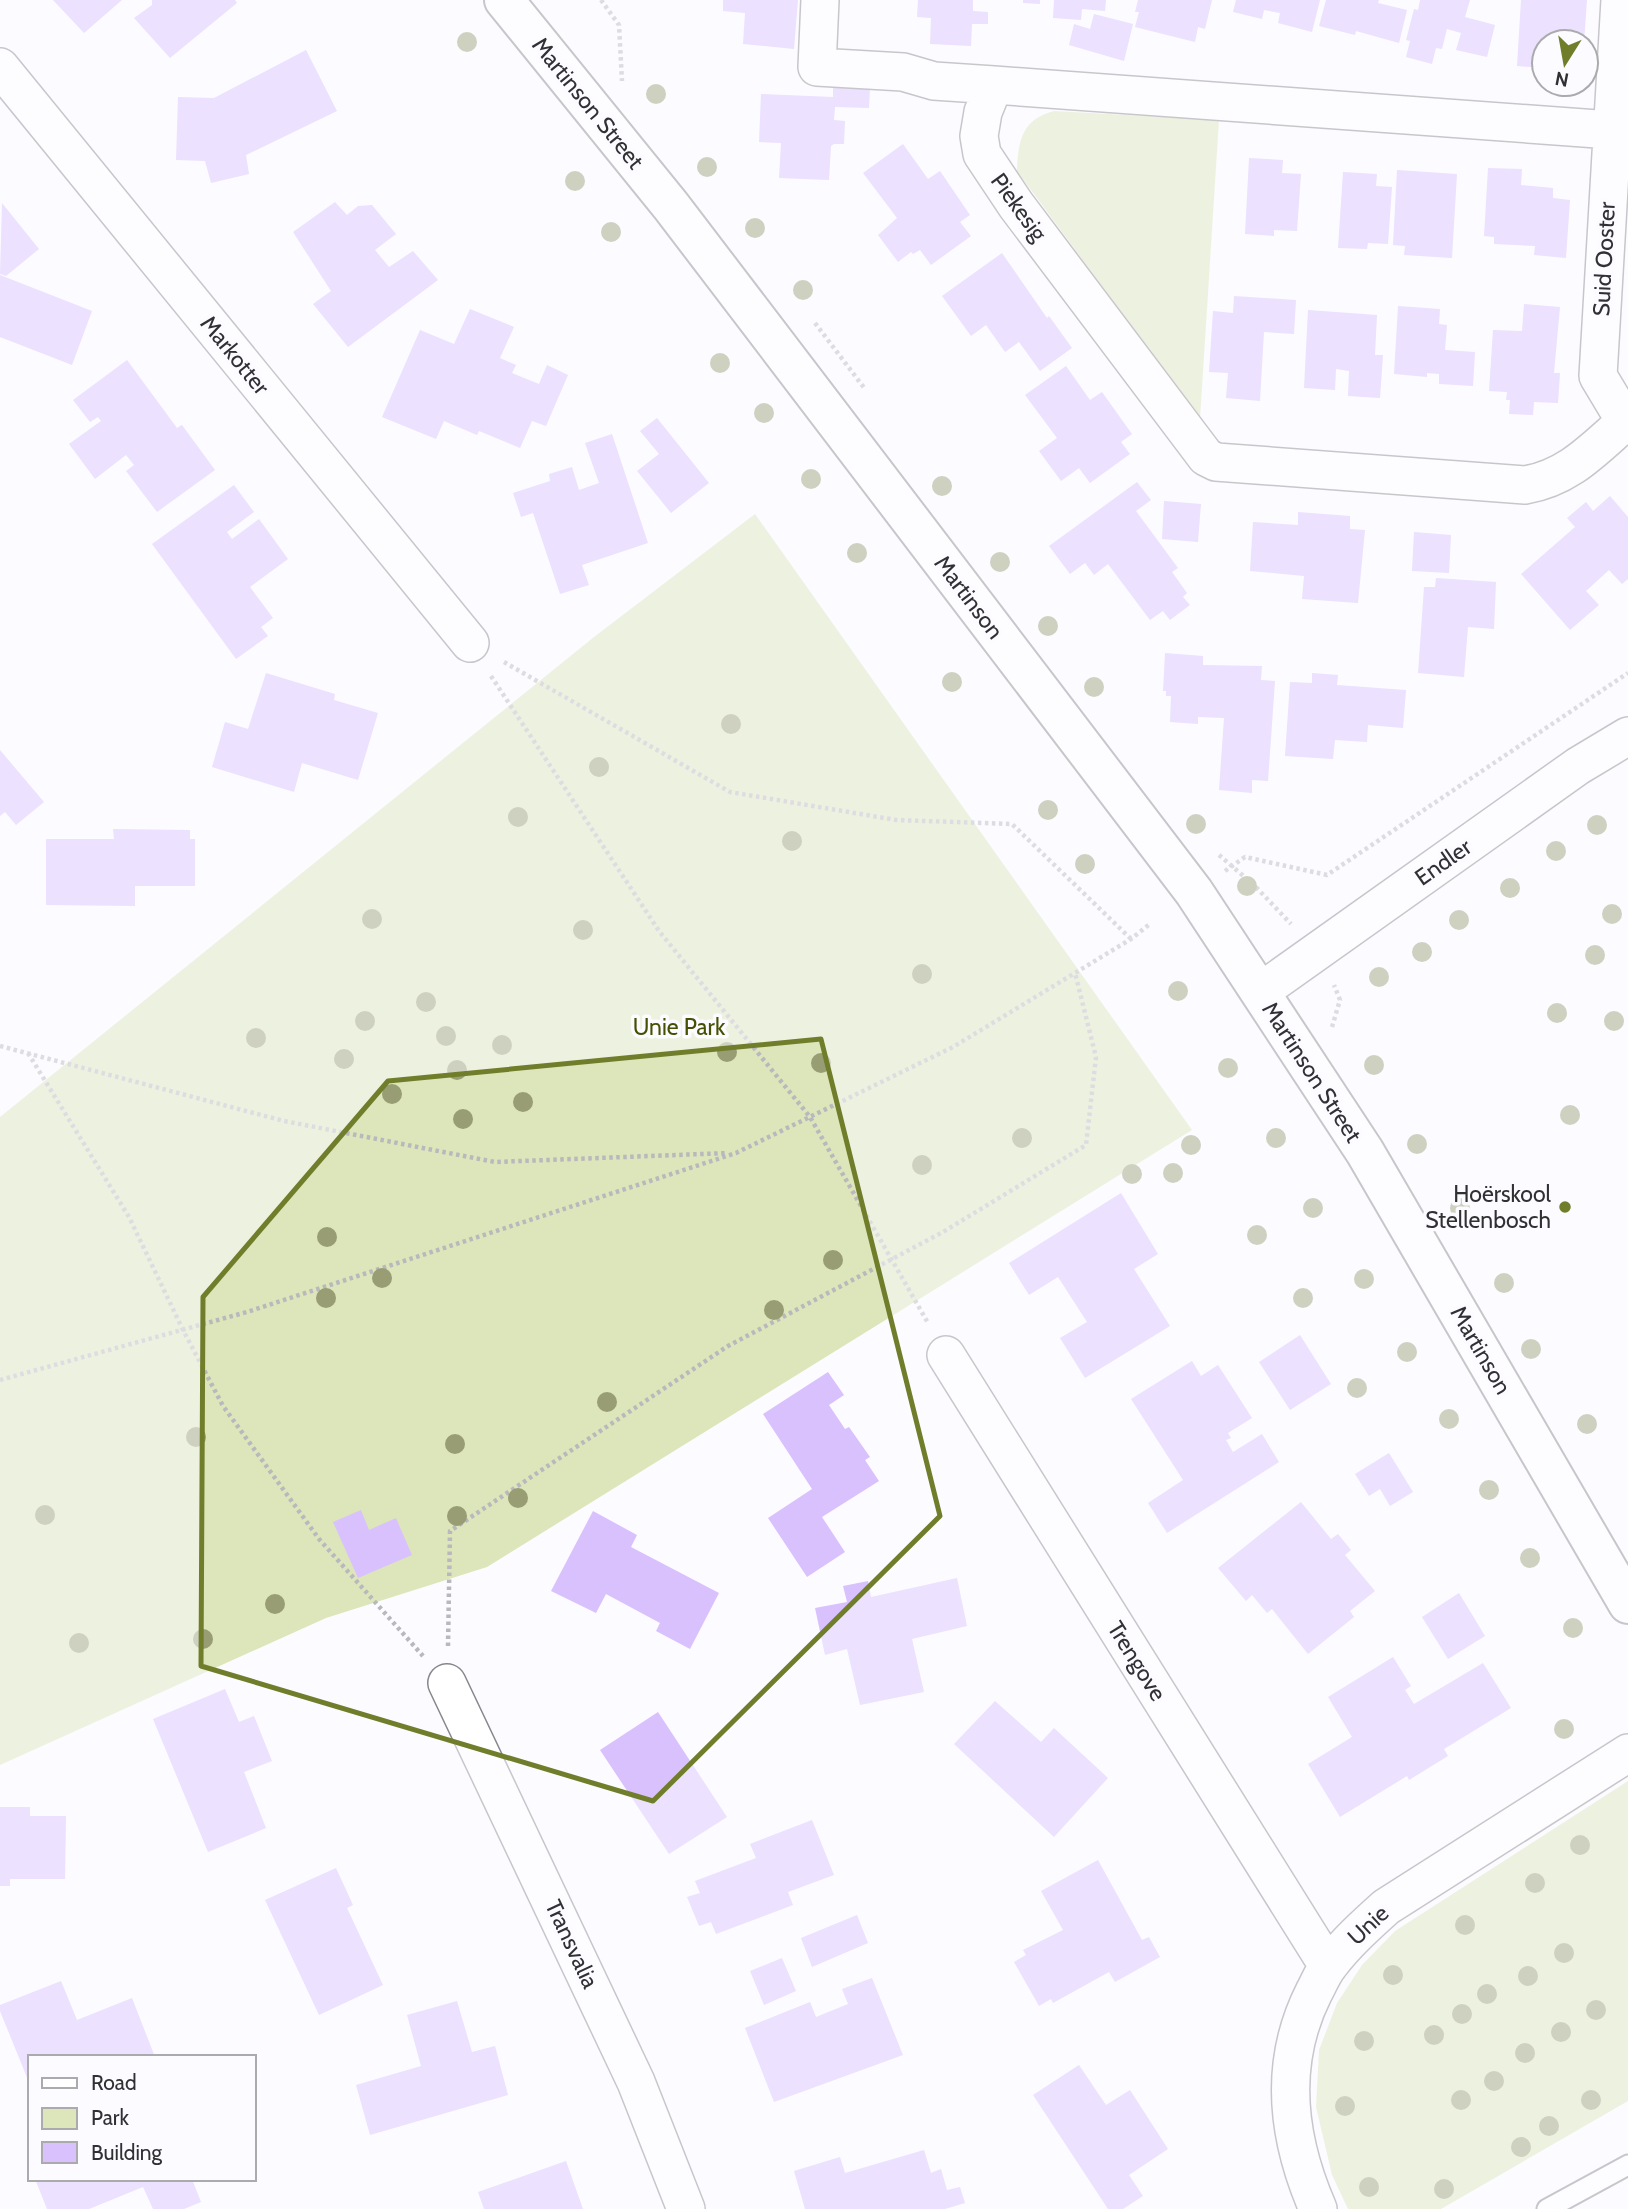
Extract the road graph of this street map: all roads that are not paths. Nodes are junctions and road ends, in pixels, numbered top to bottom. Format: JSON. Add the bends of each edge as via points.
{"nodes":[{"id":1,"x":820,"y":0,"type":"edge"},
{"id":2,"x":1620,"y":0,"type":"edge"},
{"id":3,"x":518,"y":5,"type":"edge"},
{"id":4,"x":0,"y":67,"type":"edge"},
{"id":5,"x":994,"y":85,"type":"junction"},
{"id":6,"x":1611,"y":130,"type":"junction"},
{"id":7,"x":671,"y":206,"type":"joint"},
{"id":8,"x":1626,"y":424,"type":"edge"},
{"id":9,"x":470,"y":643,"type":"road end"},
{"id":10,"x":1628,"y":736,"type":"edge"},
{"id":11,"x":1260,"y":992,"type":"junction"},
{"id":12,"x":1365,"y":1152,"type":"joint"},
{"id":13,"x":946,"y":1356,"type":"road end"},
{"id":14,"x":1628,"y":1604,"type":"edge"},
{"id":15,"x":447,"y":1683,"type":"road end"},
{"id":16,"x":1628,"y":1753,"type":"edge"},
{"id":17,"x":1328,"y":1966,"type":"junction"},
{"id":18,"x":1628,"y":2165,"type":"edge"},
{"id":19,"x":686,"y":2209,"type":"edge"},
{"id":20,"x":1318,"y":2209,"type":"edge"},
{"id":21,"x":1547,"y":2209,"type":"edge"}],
"edges":[{"from":1,"to":5,"type":"street","via":[[817,67],[903,72],[934,81]]},
{"from":2,"to":6,"type":"street","name":"Suid Ooster"},
{"from":3,"to":7,"type":"street","name":"Martinson Street"},
{"from":4,"to":9,"type":"street","name":"Markotter"},
{"from":5,"to":6,"type":"street"},
{"from":5,"to":8,"type":"street","name":"Piekesig","via":[[979,136],[982,154],[1206,457],[1216,463],[1525,485],[1546,482],[1578,464]]},
{"from":6,"to":8,"type":"street","name":"Suid Ooster","via":[[1598,376]]},
{"from":7,"to":11,"type":"street","name":"Martinson","via":[[1194,892]]},
{"from":10,"to":11,"type":"street","name":"Endler","via":[[1567,774]]},
{"from":11,"to":12,"type":"street","name":"Martinson Street"},
{"from":12,"to":14,"type":"street","name":"Martinson"},
{"from":13,"to":17,"type":"street","name":"Trengove"},
{"from":15,"to":19,"type":"street","name":"Transvalia","via":[[636,2082]]},
{"from":16,"to":17,"type":"street","name":"Unie","via":[[1386,1907]]},
{"from":17,"to":20,"type":"street","name":"Unie","via":[[1293,2047],[1290,2097],[1294,2138]]},
{"from":18,"to":21,"type":"lane"}]}
